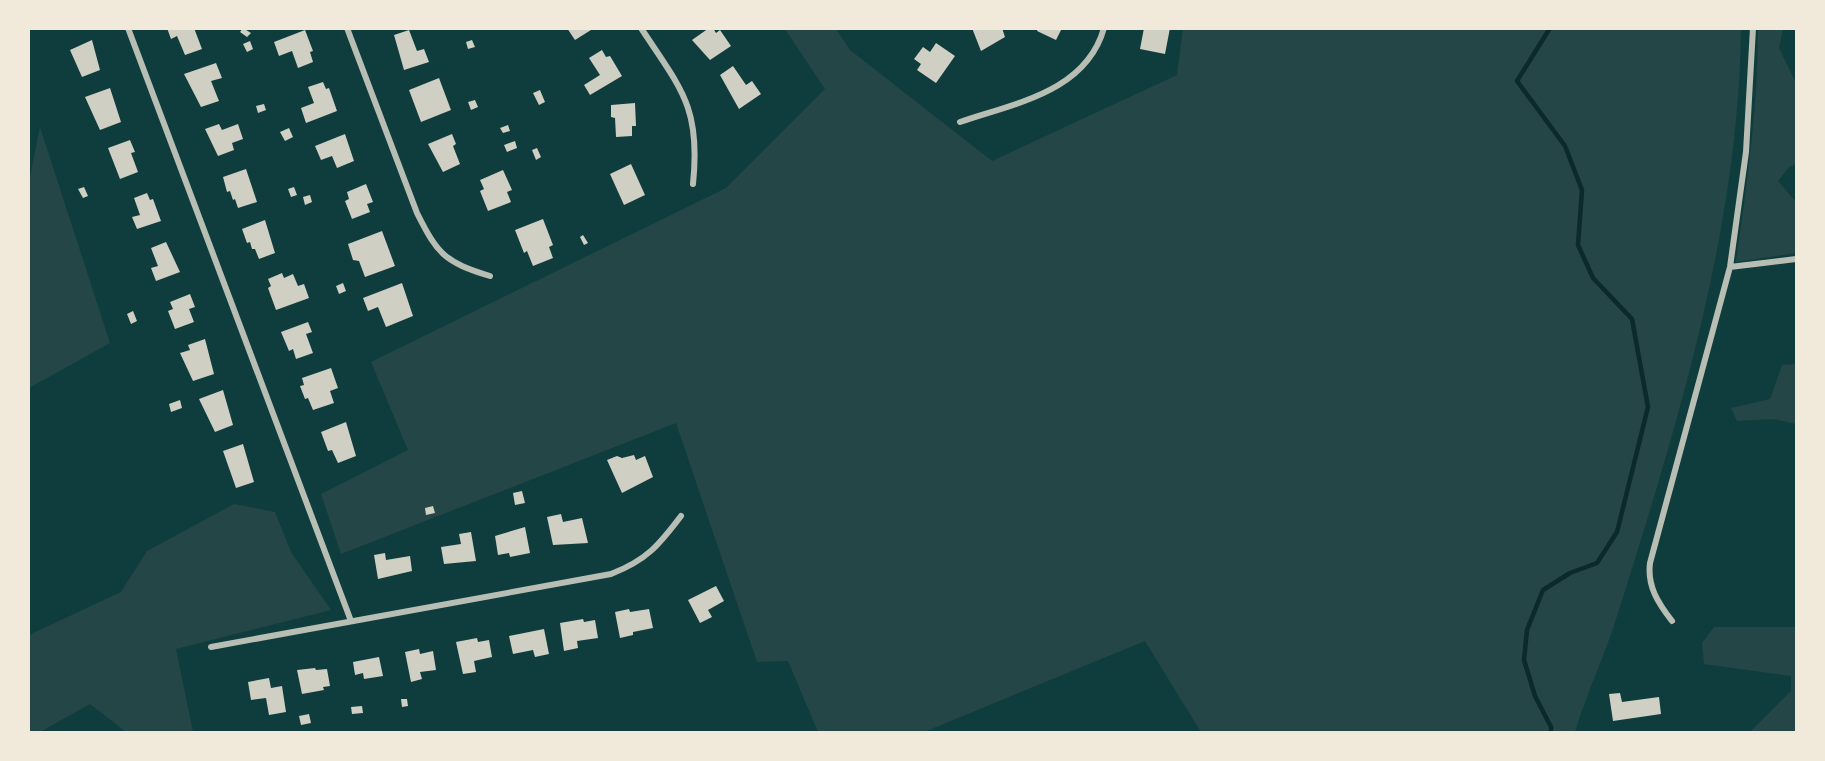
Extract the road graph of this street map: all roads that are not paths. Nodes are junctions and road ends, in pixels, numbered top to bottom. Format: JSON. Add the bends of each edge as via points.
{"nodes":[{"id":1,"x":128,"y":28,"type":"edge"},
{"id":2,"x":347,"y":28,"type":"edge"},
{"id":3,"x":640,"y":28,"type":"edge"},
{"id":4,"x":1104,"y":28,"type":"edge"},
{"id":5,"x":1753,"y":28,"type":"edge"},
{"id":6,"x":960,"y":122,"type":"dead end"},
{"id":7,"x":693,"y":184,"type":"dead end"},
{"id":8,"x":1797,"y":260,"type":"edge"},
{"id":9,"x":1730,"y":267,"type":"junction"},
{"id":10,"x":490,"y":276,"type":"dead end"},
{"id":11,"x":681,"y":516,"type":"dead end"},
{"id":12,"x":351,"y":621,"type":"junction"},
{"id":13,"x":1672,"y":621,"type":"dead end"},
{"id":14,"x":211,"y":646,"type":"dead end"}],
"edges":[{"from":1,"to":12,"type":"street"},
{"from":2,"to":10,"type":"street","via":[[429,237],[448,260]]},
{"from":3,"to":7,"type":"street","via":[[675,79],[689,108],[696,138]]},
{"from":4,"to":6,"type":"street","via":[[1096,51],[1072,79]]},
{"from":5,"to":9,"type":"street","via":[[1746,152]]},
{"from":8,"to":9,"type":"street"},
{"from":9,"to":13,"type":"street","via":[[1650,562],[1655,597]]},
{"from":11,"to":12,"type":"street","via":[[643,560],[611,573]]},
{"from":12,"to":14,"type":"street"}]}
